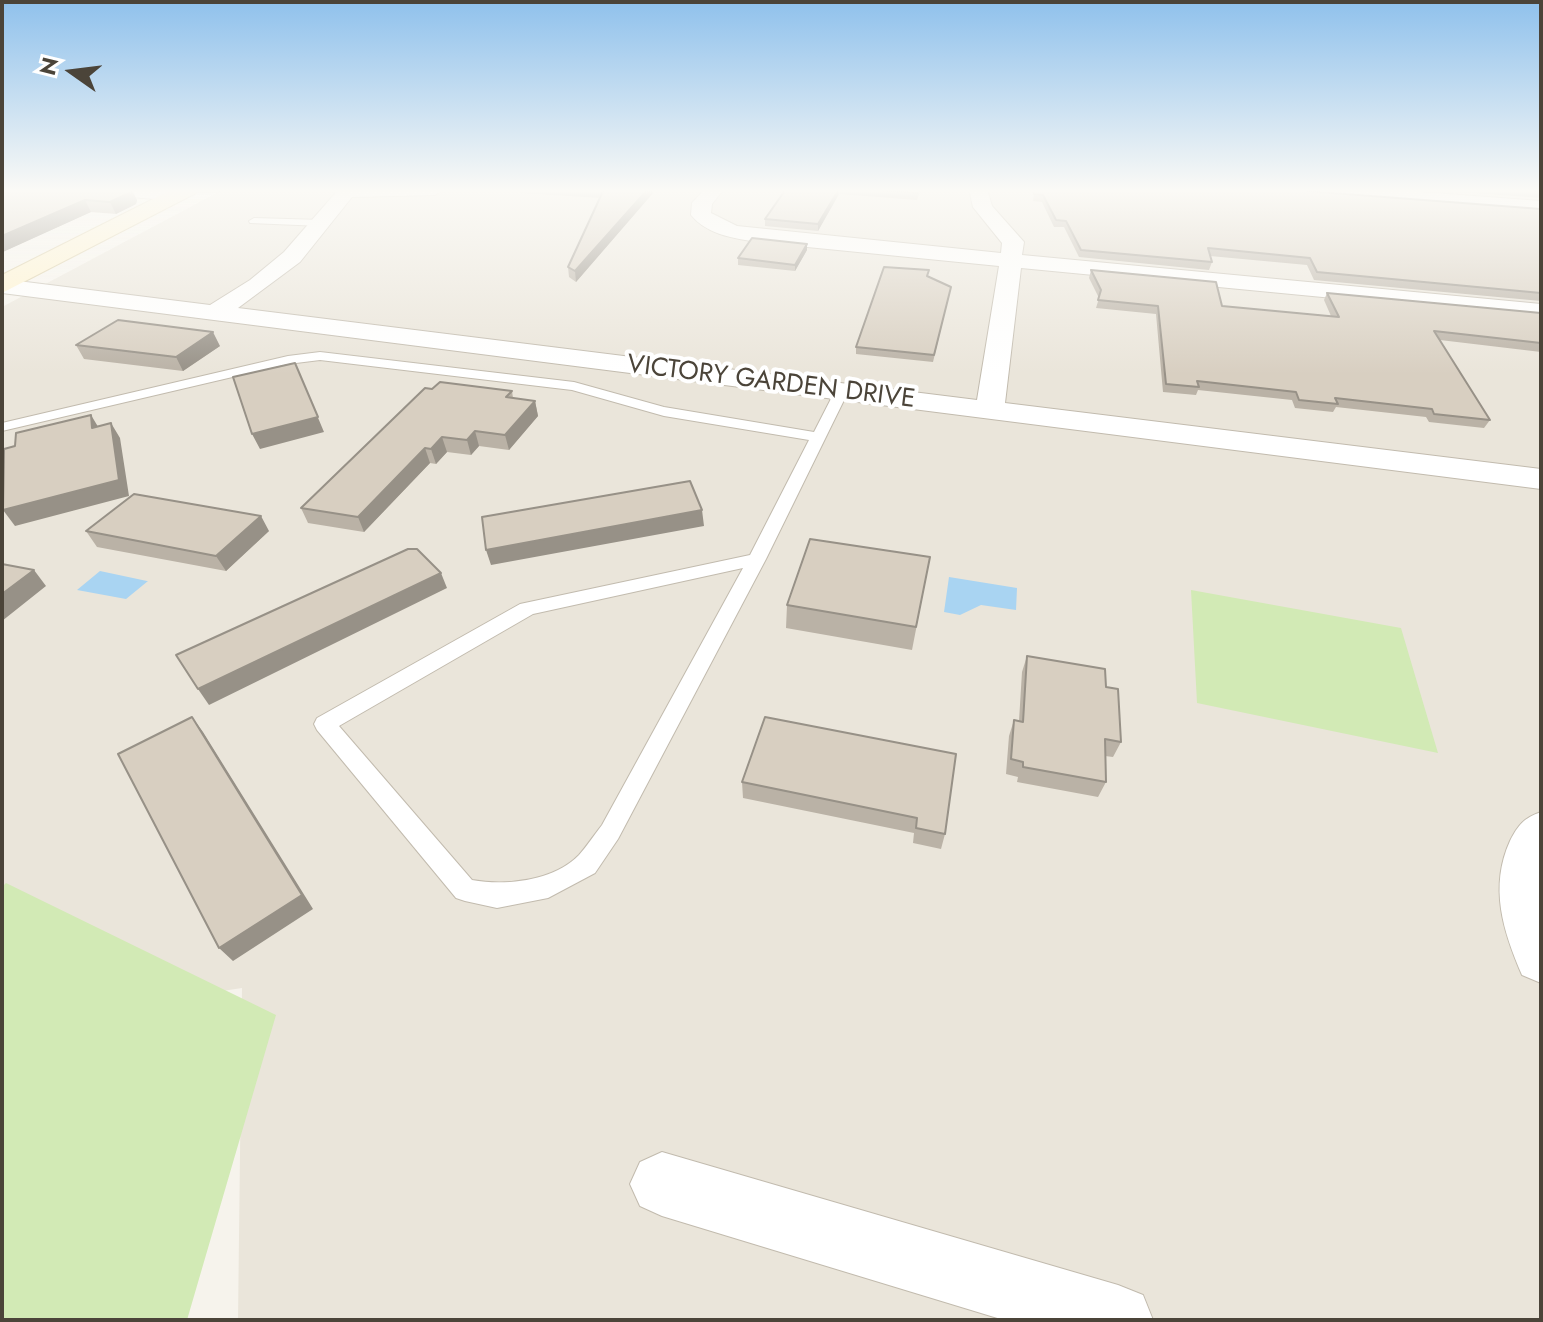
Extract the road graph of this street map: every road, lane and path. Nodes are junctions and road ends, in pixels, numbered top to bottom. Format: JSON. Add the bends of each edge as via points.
{"nodes":[{"id":1,"x":70,"y":251,"type":"edge"},
{"id":2,"x":298,"y":251,"type":"edge"},
{"id":3,"x":914,"y":251,"type":"edge"},
{"id":4,"x":1012,"y":251,"type":"edge"},
{"id":5,"x":1011,"y":261,"type":"junction"},
{"id":6,"x":2,"y":286,"type":"edge"},
{"id":7,"x":1541,"y":311,"type":"edge"},
{"id":8,"x":214,"y":313,"type":"junction"},
{"id":9,"x":841,"y":392,"type":"junction"},
{"id":10,"x":990,"y":410,"type":"junction"},
{"id":11,"x":2,"y":427,"type":"edge"},
{"id":12,"x":818,"y":437,"type":"junction"},
{"id":13,"x":1538,"y":484,"type":"edge"},
{"id":14,"x":757,"y":559,"type":"junction"},
{"id":15,"x":1541,"y":833,"type":"edge"},
{"id":16,"x":1541,"y":957,"type":"edge"},
{"id":17,"x":662,"y":1184,"type":"dead end"},
{"id":18,"x":1118,"y":1320,"type":"edge"}],
"edges":[{"from":1,"to":6,"type":"main road"},
{"from":2,"to":8,"type":"street"},
{"from":3,"to":5,"type":"street"},
{"from":4,"to":5,"type":"street"},
{"from":5,"to":7,"type":"street"},
{"from":5,"to":10,"type":"street"},
{"from":6,"to":8,"type":"street","name":"VICTORY GARDEN DRIVE"},
{"from":8,"to":9,"type":"street","name":"VICTORY GARDEN DRIVE"},
{"from":9,"to":10,"type":"street","name":"VICTORY GARDEN DRIVE"},
{"from":9,"to":12,"type":"lane"},
{"from":10,"to":13,"type":"street","name":"VICTORY GARDEN DRIVE"},
{"from":11,"to":12,"type":"lane","via":[[320,356],[574,386],[708,422]]},
{"from":12,"to":14,"type":"lane"},
{"from":14,"to":14,"type":"lane","via":[[610,832],[586,865],[539,890],[497,896],[465,890],[325,724],[527,609]]},
{"from":15,"to":16,"type":"street","via":[[1528,848],[1522,885],[1526,916]]},
{"from":17,"to":18,"type":"street"}]}
